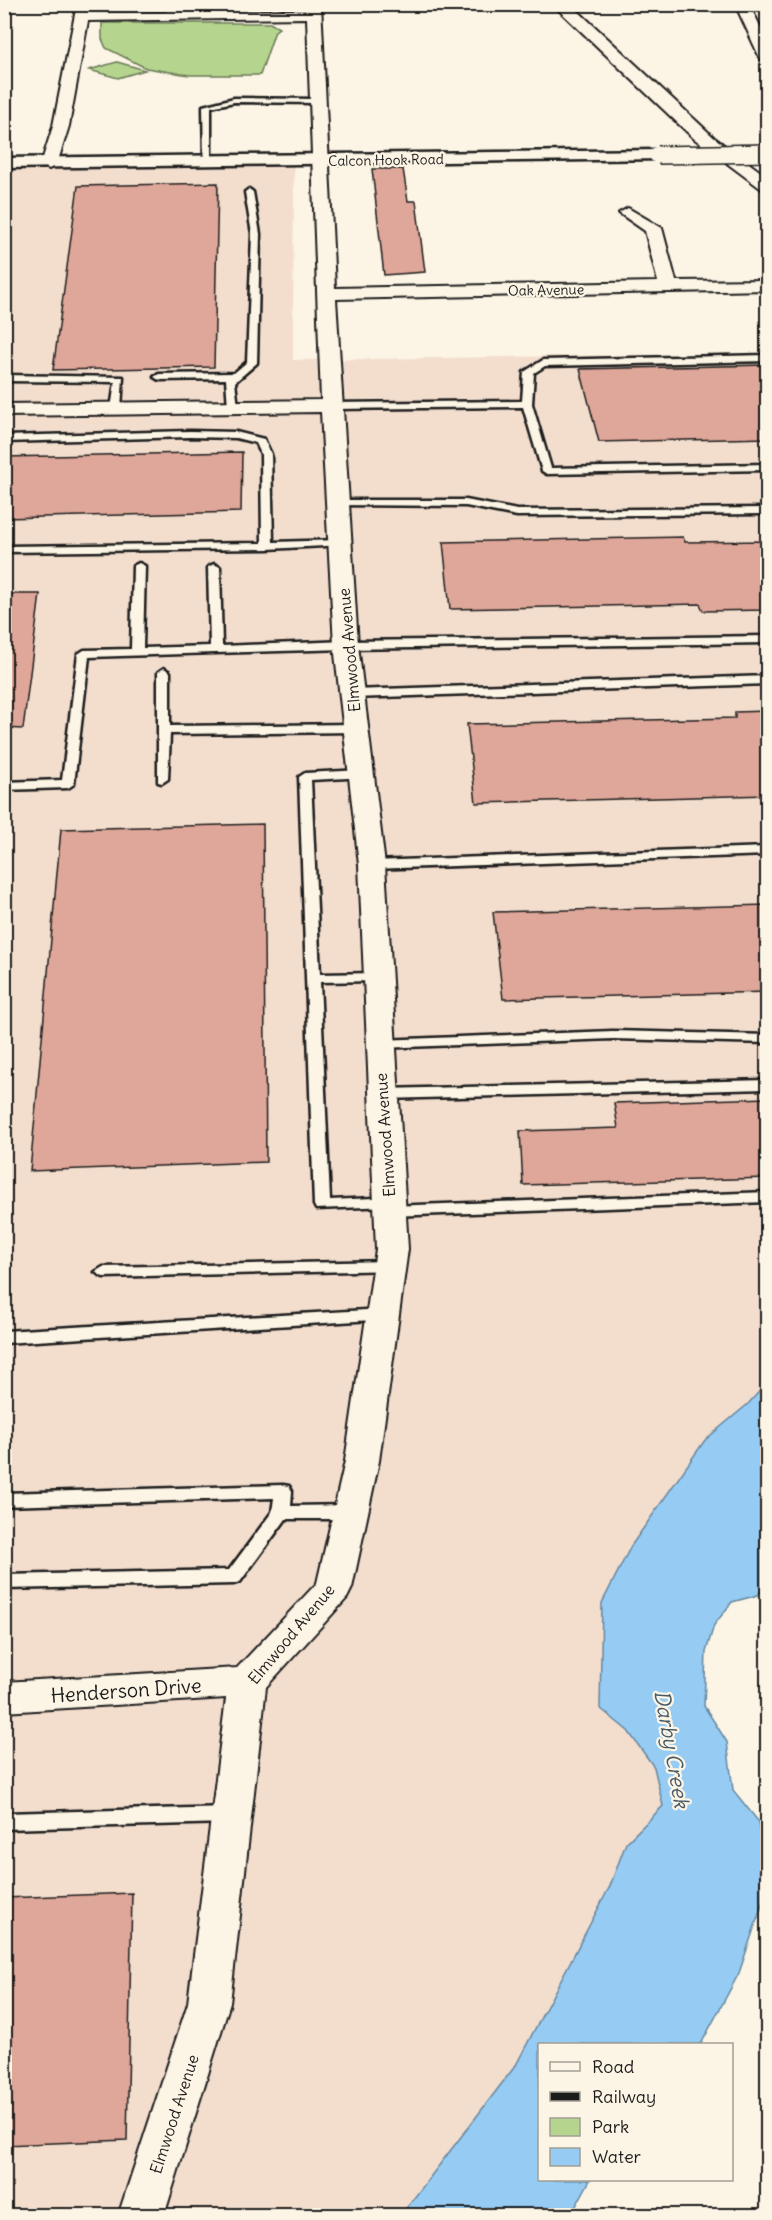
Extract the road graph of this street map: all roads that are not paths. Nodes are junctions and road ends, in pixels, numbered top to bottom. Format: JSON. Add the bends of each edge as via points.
{"nodes":[{"id":1,"x":742,"y":4,"type":"edge"},
{"id":2,"x":314,"y":10,"type":"edge"},
{"id":3,"x":82,"y":11,"type":"edge"},
{"id":4,"x":767,"y":57,"type":"edge"},
{"id":5,"x":316,"y":101,"type":"junction"},
{"id":6,"x":768,"y":153,"type":"edge"},
{"id":7,"x":320,"y":161,"type":"junction"},
{"id":8,"x":207,"y":162,"type":"junction"},
{"id":9,"x":4,"y":164,"type":"edge"},
{"id":10,"x":49,"y":164,"type":"junction"},
{"id":11,"x":249,"y":192,"type":"dead end"},
{"id":12,"x":628,"y":213,"type":"dead end"},
{"id":13,"x":768,"y":285,"type":"edge"},
{"id":14,"x":668,"y":287,"type":"junction"},
{"id":15,"x":325,"y":294,"type":"junction"},
{"id":16,"x":768,"y":358,"type":"edge"},
{"id":17,"x":236,"y":376,"type":"junction"},
{"id":18,"x":159,"y":377,"type":"dead end"},
{"id":19,"x":4,"y":378,"type":"edge"},
{"id":20,"x":527,"y":404,"type":"junction"},
{"id":21,"x":331,"y":406,"type":"junction"},
{"id":22,"x":232,"y":407,"type":"junction"},
{"id":23,"x":116,"y":409,"type":"junction"},
{"id":24,"x":4,"y":410,"type":"edge"},
{"id":25,"x":4,"y":439,"type":"edge"},
{"id":26,"x":768,"y":466,"type":"edge"},
{"id":27,"x":337,"y":503,"type":"junction"},
{"id":28,"x":768,"y":511,"type":"edge"},
{"id":29,"x":340,"y":543,"type":"junction"},
{"id":30,"x":268,"y":546,"type":"junction"},
{"id":31,"x":4,"y":549,"type":"edge"},
{"id":32,"x":139,"y":567,"type":"dead end"},
{"id":33,"x":214,"y":567,"type":"dead end"},
{"id":34,"x":768,"y":639,"type":"edge"},
{"id":35,"x":346,"y":645,"type":"junction"},
{"id":36,"x":216,"y":650,"type":"junction"},
{"id":37,"x":137,"y":652,"type":"junction"},
{"id":38,"x":164,"y":672,"type":"dead end"},
{"id":39,"x":768,"y":680,"type":"edge"},
{"id":40,"x":352,"y":694,"type":"junction"},
{"id":41,"x":356,"y":728,"type":"junction"},
{"id":42,"x":164,"y":730,"type":"junction"},
{"id":43,"x":362,"y":774,"type":"junction"},
{"id":44,"x":162,"y":779,"type":"dead end"},
{"id":45,"x":4,"y":786,"type":"edge"},
{"id":46,"x":768,"y":851,"type":"edge"},
{"id":47,"x":372,"y":865,"type":"junction"},
{"id":48,"x":377,"y":976,"type":"junction"},
{"id":49,"x":312,"y":978,"type":"junction"},
{"id":50,"x":768,"y":1039,"type":"edge"},
{"id":51,"x":380,"y":1044,"type":"junction"},
{"id":52,"x":768,"y":1084,"type":"edge"},
{"id":53,"x":383,"y":1094,"type":"junction"},
{"id":54,"x":768,"y":1197,"type":"edge"},
{"id":55,"x":390,"y":1206,"type":"junction"},
{"id":56,"x":390,"y":1266,"type":"junction"},
{"id":57,"x":103,"y":1272,"type":"dead end"},
{"id":58,"x":383,"y":1316,"type":"junction"},
{"id":59,"x":4,"y":1337,"type":"edge"},
{"id":60,"x":4,"y":1500,"type":"edge"},
{"id":61,"x":351,"y":1512,"type":"junction"},
{"id":62,"x":281,"y":1513,"type":"junction"},
{"id":63,"x":4,"y":1582,"type":"edge"},
{"id":64,"x":247,"y":1682,"type":"junction"},
{"id":65,"x":4,"y":1697,"type":"edge"},
{"id":66,"x":232,"y":1815,"type":"junction"},
{"id":67,"x":4,"y":1821,"type":"edge"},
{"id":68,"x":141,"y":2216,"type":"edge"}],
"edges":[{"from":1,"to":4,"type":"street"},
{"from":2,"to":3,"type":"street","via":[[177,16]]},
{"from":2,"to":5,"type":"street","name":"Elmwood Avenue"},
{"from":3,"to":10,"type":"street","via":[[61,126]]},
{"from":5,"to":7,"type":"street","name":"Elmwood Avenue"},
{"from":5,"to":8,"type":"lane","via":[[234,100],[207,106]]},
{"from":6,"to":7,"type":"street","name":"Calcon Hook Road","bridge":true},
{"from":7,"to":8,"type":"street","name":"Calcon Hook Road"},
{"from":7,"to":15,"type":"street","name":"Elmwood Avenue"},
{"from":8,"to":10,"type":"street","name":"Calcon Hook Road"},
{"from":9,"to":10,"type":"street","name":"Calcon Hook Road"},
{"from":11,"to":17,"type":"lane","via":[[256,234],[252,363]]},
{"from":12,"to":14,"type":"street","via":[[654,228]]},
{"from":13,"to":14,"type":"street","name":"Oak Avenue"},
{"from":14,"to":15,"type":"street","name":"Oak Avenue"},
{"from":15,"to":21,"type":"street","name":"Elmwood Avenue"},
{"from":16,"to":20,"type":"lane","via":[[543,363],[529,372]]},
{"from":17,"to":18,"type":"lane"},
{"from":17,"to":22,"type":"lane","via":[[230,381]]},
{"from":19,"to":23,"type":"lane","via":[[120,379]]},
{"from":20,"to":21,"type":"lane"},
{"from":20,"to":26,"type":"lane","via":[[547,471]]},
{"from":21,"to":22,"type":"street"},
{"from":21,"to":27,"type":"street","name":"Elmwood Avenue"},
{"from":22,"to":23,"type":"street"},
{"from":23,"to":24,"type":"street"},
{"from":25,"to":30,"type":"lane","via":[[190,434],[236,435],[260,441],[266,454]]},
{"from":27,"to":28,"type":"lane","via":[[466,503],[518,513]]},
{"from":27,"to":29,"type":"street","name":"Elmwood Avenue"},
{"from":29,"to":30,"type":"lane"},
{"from":29,"to":35,"type":"street","name":"Elmwood Avenue"},
{"from":30,"to":31,"type":"lane"},
{"from":32,"to":37,"type":"lane"},
{"from":33,"to":36,"type":"lane"},
{"from":34,"to":35,"type":"lane"},
{"from":35,"to":36,"type":"lane"},
{"from":35,"to":40,"type":"street","name":"Elmwood Avenue"},
{"from":36,"to":37,"type":"lane"},
{"from":37,"to":45,"type":"lane","via":[[84,654],[68,784]]},
{"from":38,"to":42,"type":"lane"},
{"from":39,"to":40,"type":"lane"},
{"from":40,"to":41,"type":"street","name":"Elmwood Avenue"},
{"from":41,"to":42,"type":"lane"},
{"from":41,"to":43,"type":"street","name":"Elmwood Avenue"},
{"from":42,"to":44,"type":"lane"},
{"from":43,"to":47,"type":"street","name":"Elmwood Avenue"},
{"from":43,"to":49,"type":"lane","via":[[305,777]]},
{"from":46,"to":47,"type":"lane"},
{"from":47,"to":48,"type":"street","name":"Elmwood Avenue"},
{"from":48,"to":49,"type":"lane"},
{"from":48,"to":51,"type":"street","name":"Elmwood Avenue"},
{"from":49,"to":55,"type":"lane","via":[[322,1204]]},
{"from":50,"to":51,"type":"lane","via":[[613,1035]]},
{"from":51,"to":53,"type":"street","name":"Elmwood Avenue"},
{"from":52,"to":53,"type":"lane"},
{"from":53,"to":55,"type":"street","name":"Elmwood Avenue"},
{"from":54,"to":55,"type":"lane"},
{"from":55,"to":56,"type":"street","name":"Elmwood Avenue"},
{"from":56,"to":57,"type":"lane"},
{"from":56,"to":58,"type":"street","name":"Elmwood Avenue"},
{"from":58,"to":59,"type":"lane"},
{"from":58,"to":61,"type":"street","name":"Elmwood Avenue"},
{"from":60,"to":62,"type":"lane","via":[[283,1491]]},
{"from":61,"to":62,"type":"lane"},
{"from":61,"to":64,"type":"street","name":"Elmwood Avenue","via":[[334,1588]]},
{"from":62,"to":63,"type":"lane","via":[[234,1577]]},
{"from":64,"to":65,"type":"street","name":"Henderson Drive"},
{"from":64,"to":66,"type":"street","name":"Elmwood Avenue"},
{"from":66,"to":67,"type":"lane"},
{"from":66,"to":68,"type":"street","name":"Elmwood Avenue","via":[[209,2003]]}]}
